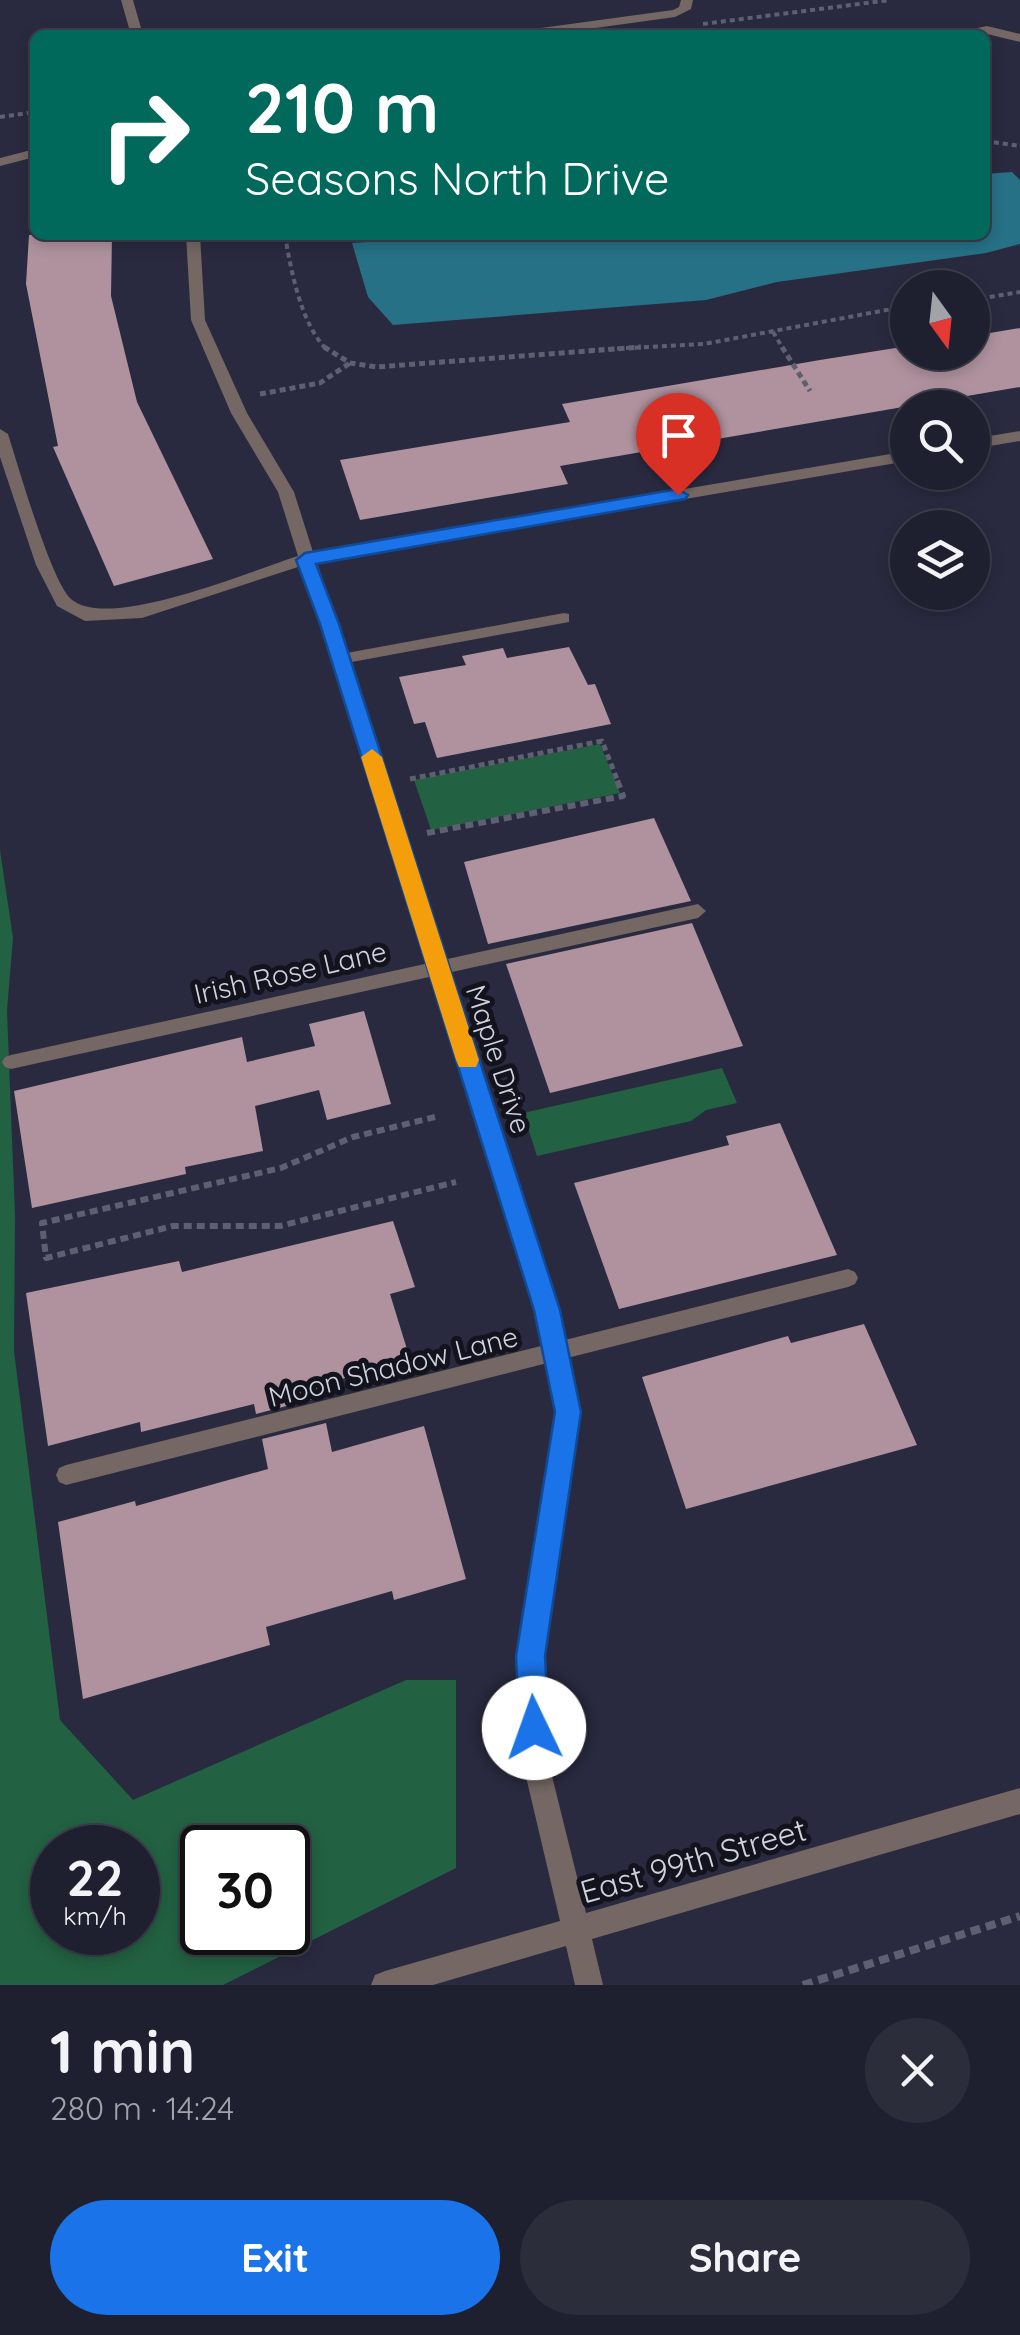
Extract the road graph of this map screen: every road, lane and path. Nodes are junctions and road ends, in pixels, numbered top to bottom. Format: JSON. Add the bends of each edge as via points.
{"nodes":[{"id":1,"x":127,"y":0,"type":"edge"},
{"id":2,"x":890,"y":0,"type":"edge"},
{"id":3,"x":686,"y":4,"type":"edge"},
{"id":4,"x":699,"y":25,"type":"dead end"},
{"id":5,"x":136,"y":30,"type":"edge"},
{"id":6,"x":556,"y":30,"type":"edge"},
{"id":7,"x":990,"y":31,"type":"edge"},
{"id":8,"x":1020,"y":38,"type":"edge"},
{"id":9,"x":30,"y":113,"type":"edge"},
{"id":10,"x":0,"y":117,"type":"edge"},
{"id":11,"x":990,"y":141,"type":"edge"},
{"id":12,"x":1018,"y":143,"type":"edge"},
{"id":13,"x":30,"y":155,"type":"edge"},
{"id":14,"x":0,"y":162,"type":"edge"},
{"id":15,"x":192,"y":240,"type":"edge"},
{"id":16,"x":286,"y":240,"type":"edge"},
{"id":17,"x":1020,"y":292,"type":"edge"},
{"id":18,"x":990,"y":297,"type":"edge"},
{"id":19,"x":890,"y":309,"type":"edge"},
{"id":20,"x":774,"y":332,"type":"junction"},
{"id":21,"x":350,"y":363,"type":"junction"},
{"id":22,"x":810,"y":390,"type":"dead end"},
{"id":23,"x":258,"y":394,"type":"dead end"},
{"id":24,"x":0,"y":434,"type":"edge"},
{"id":25,"x":1020,"y":436,"type":"edge"},
{"id":26,"x":990,"y":441,"type":"edge"},
{"id":27,"x":890,"y":459,"type":"edge"},
{"id":28,"x":305,"y":560,"type":"junction"},
{"id":29,"x":564,"y":618,"type":"dead end"},
{"id":30,"x":340,"y":659,"type":"junction"},
{"id":31,"x":410,"y":779,"type":"dead end"},
{"id":32,"x":427,"y":834,"type":"dead end"},
{"id":33,"x":698,"y":910,"type":"dead end"},
{"id":34,"x":438,"y":967,"type":"junction"},
{"id":35,"x":11,"y":1062,"type":"dead end"},
{"id":36,"x":435,"y":1117,"type":"dead end"},
{"id":37,"x":456,"y":1182,"type":"dead end"},
{"id":38,"x":848,"y":1278,"type":"dead end"},
{"id":39,"x":556,"y":1354,"type":"junction"},
{"id":40,"x":66,"y":1475,"type":"dead end"},
{"id":41,"x":1020,"y":1801,"type":"edge"},
{"id":42,"x":1020,"y":1916,"type":"edge"},
{"id":43,"x":574,"y":1931,"type":"junction"},
{"id":44,"x":385,"y":1985,"type":"edge"},
{"id":45,"x":589,"y":1985,"type":"edge"},
{"id":46,"x":803,"y":1985,"type":"edge"}],
"edges":[{"from":1,"to":5,"type":"street"},
{"from":2,"to":4,"type":"path"},
{"from":3,"to":6,"type":"street","via":[[655,17]]},
{"from":7,"to":8,"type":"street"},
{"from":9,"to":10,"type":"path"},
{"from":11,"to":12,"type":"path"},
{"from":13,"to":14,"type":"street"},
{"from":15,"to":28,"type":"street","name":"Maple Drive","via":[[198,320],[286,492]]},
{"from":16,"to":21,"type":"path","via":[[316,338]]},
{"from":17,"to":18,"type":"path"},
{"from":19,"to":20,"type":"path"},
{"from":20,"to":21,"type":"path","via":[[532,358]]},
{"from":20,"to":22,"type":"path"},
{"from":21,"to":23,"type":"path","via":[[320,384]]},
{"from":24,"to":28,"type":"street","via":[[44,565],[63,602],[91,618],[142,612]]},
{"from":25,"to":26,"type":"street"},
{"from":27,"to":28,"type":"street"},
{"from":28,"to":30,"type":"street","name":"Maple Drive"},
{"from":29,"to":30,"type":"lane"},
{"from":30,"to":34,"type":"street","name":"Maple Drive"},
{"from":31,"to":32,"type":"path","via":[[602,741],[624,796]]},
{"from":33,"to":34,"type":"lane","name":"Irish Rose Lane"},
{"from":34,"to":35,"type":"lane","name":"Irish Rose Lane"},
{"from":34,"to":39,"type":"street","name":"Maple Drive"},
{"from":36,"to":37,"type":"path","via":[[353,1137],[281,1168],[42,1223],[46,1258],[173,1226],[280,1226]]},
{"from":38,"to":39,"type":"lane","name":"Moon Shadow Lane"},
{"from":39,"to":40,"type":"lane","name":"Moon Shadow Lane"},
{"from":39,"to":43,"type":"street","name":"Maple Drive","via":[[568,1412],[530,1656],[536,1764]]},
{"from":41,"to":43,"type":"street","name":"East 99th Street"},
{"from":42,"to":46,"type":"path"},
{"from":43,"to":44,"type":"street","name":"East 99th Street"},
{"from":43,"to":45,"type":"street","name":"Maple Drive"}]}
